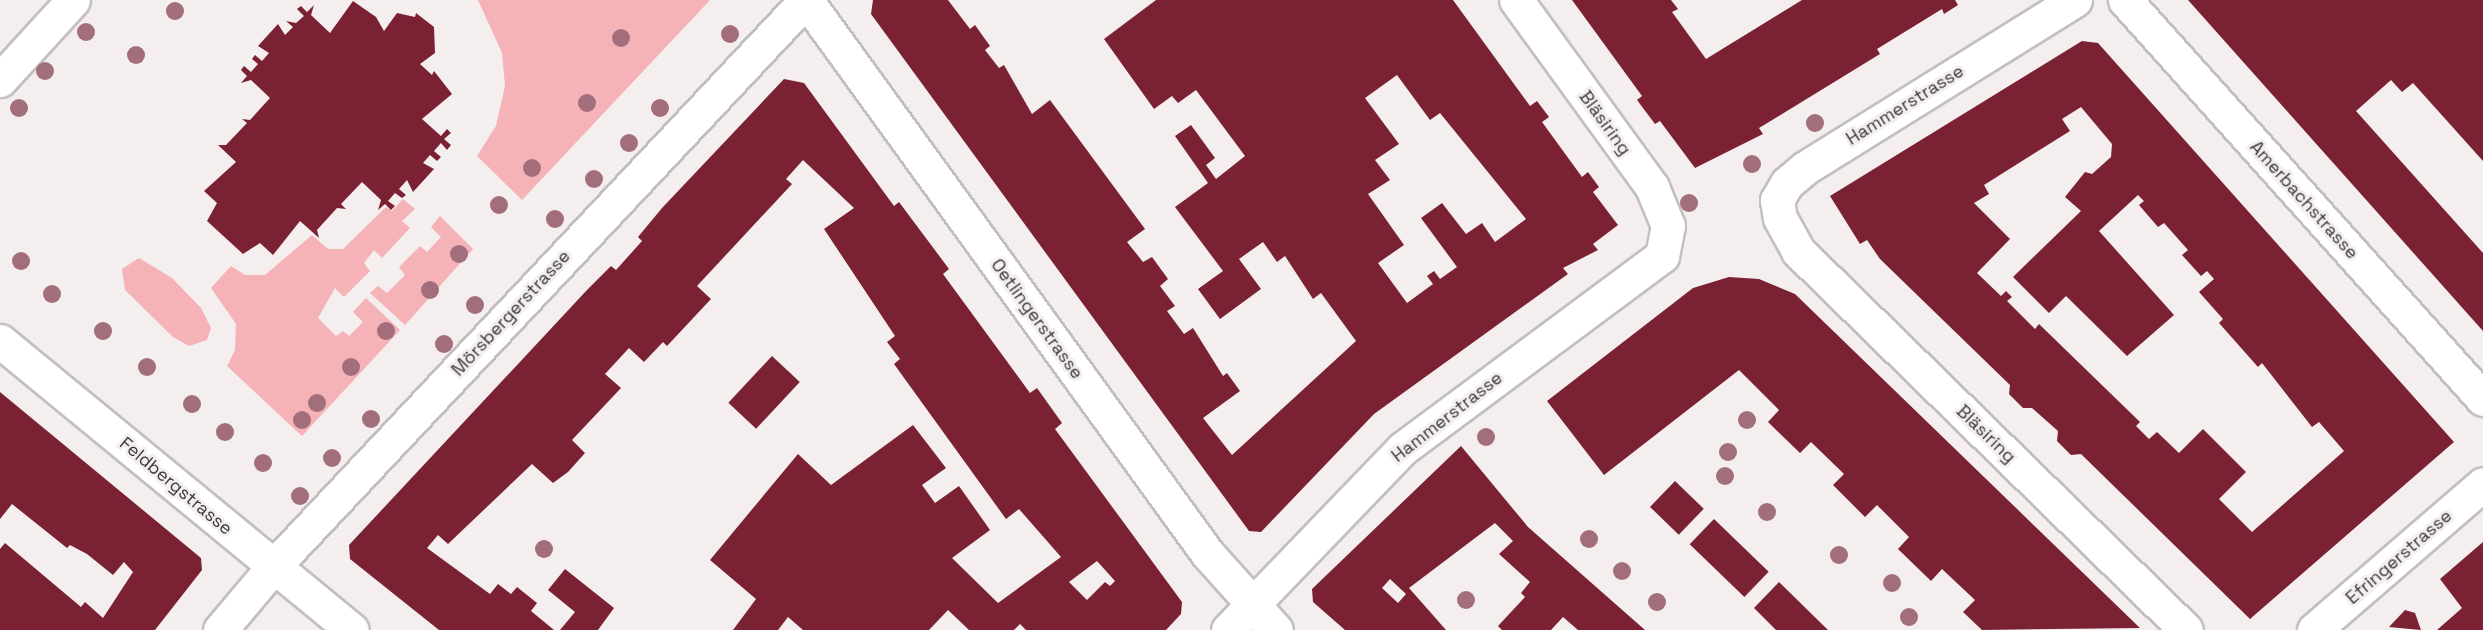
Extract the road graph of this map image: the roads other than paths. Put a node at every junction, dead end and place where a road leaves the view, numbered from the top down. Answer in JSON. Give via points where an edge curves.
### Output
{"nodes":[{"id":1,"x":73,"y":0,"type":"edge"},
{"id":2,"x":806,"y":0,"type":"edge"},
{"id":3,"x":1516,"y":0,"type":"edge"},
{"id":4,"x":2075,"y":0,"type":"edge"},
{"id":5,"x":2125,"y":0,"type":"edge"},
{"id":6,"x":0,"y":80,"type":"edge"},
{"id":7,"x":1786,"y":237,"type":"joint"},
{"id":8,"x":1662,"y":256,"type":"joint"},
{"id":9,"x":0,"y":341,"type":"edge"},
{"id":10,"x":2483,"y":399,"type":"edge"},
{"id":11,"x":2483,"y":484,"type":"edge"},
{"id":12,"x":273,"y":567,"type":"junction"},
{"id":13,"x":1252,"y":607,"type":"junction"},
{"id":14,"x":220,"y":630,"type":"edge"},
{"id":15,"x":352,"y":630,"type":"edge"},
{"id":16,"x":1228,"y":630,"type":"edge"},
{"id":17,"x":1276,"y":630,"type":"edge"},
{"id":18,"x":2186,"y":630,"type":"edge"},
{"id":19,"x":2314,"y":630,"type":"edge"}],
"edges":[{"from":1,"to":6,"type":"street"},
{"from":2,"to":12,"type":"street","name":"Mörsbergerstrasse"},
{"from":2,"to":13,"type":"street","name":"Oetlingerstrasse"},
{"from":3,"to":8,"type":"street","name":"Bläsiring","via":[[1652,187],[1668,226]]},
{"from":4,"to":7,"type":"street","name":"Hammerstrasse","via":[[1787,183],[1777,200]]},
{"from":5,"to":10,"type":"street","name":"Amerbachstrasse"},
{"from":7,"to":18,"type":"street","name":"Bläsiring"},
{"from":8,"to":13,"type":"street","name":"Hammerstrasse","via":[[1401,448]]},
{"from":9,"to":12,"type":"street","name":"Feldbergstrasse"},
{"from":11,"to":19,"type":"street","name":"Efringerstrasse"},
{"from":12,"to":14,"type":"street","name":"Mörsbergerstrasse"},
{"from":12,"to":15,"type":"street","name":"Feldbergstrasse"},
{"from":13,"to":16,"type":"street","name":"Hammerstrasse"},
{"from":13,"to":17,"type":"street","name":"Oetlingerstrasse"}]}
